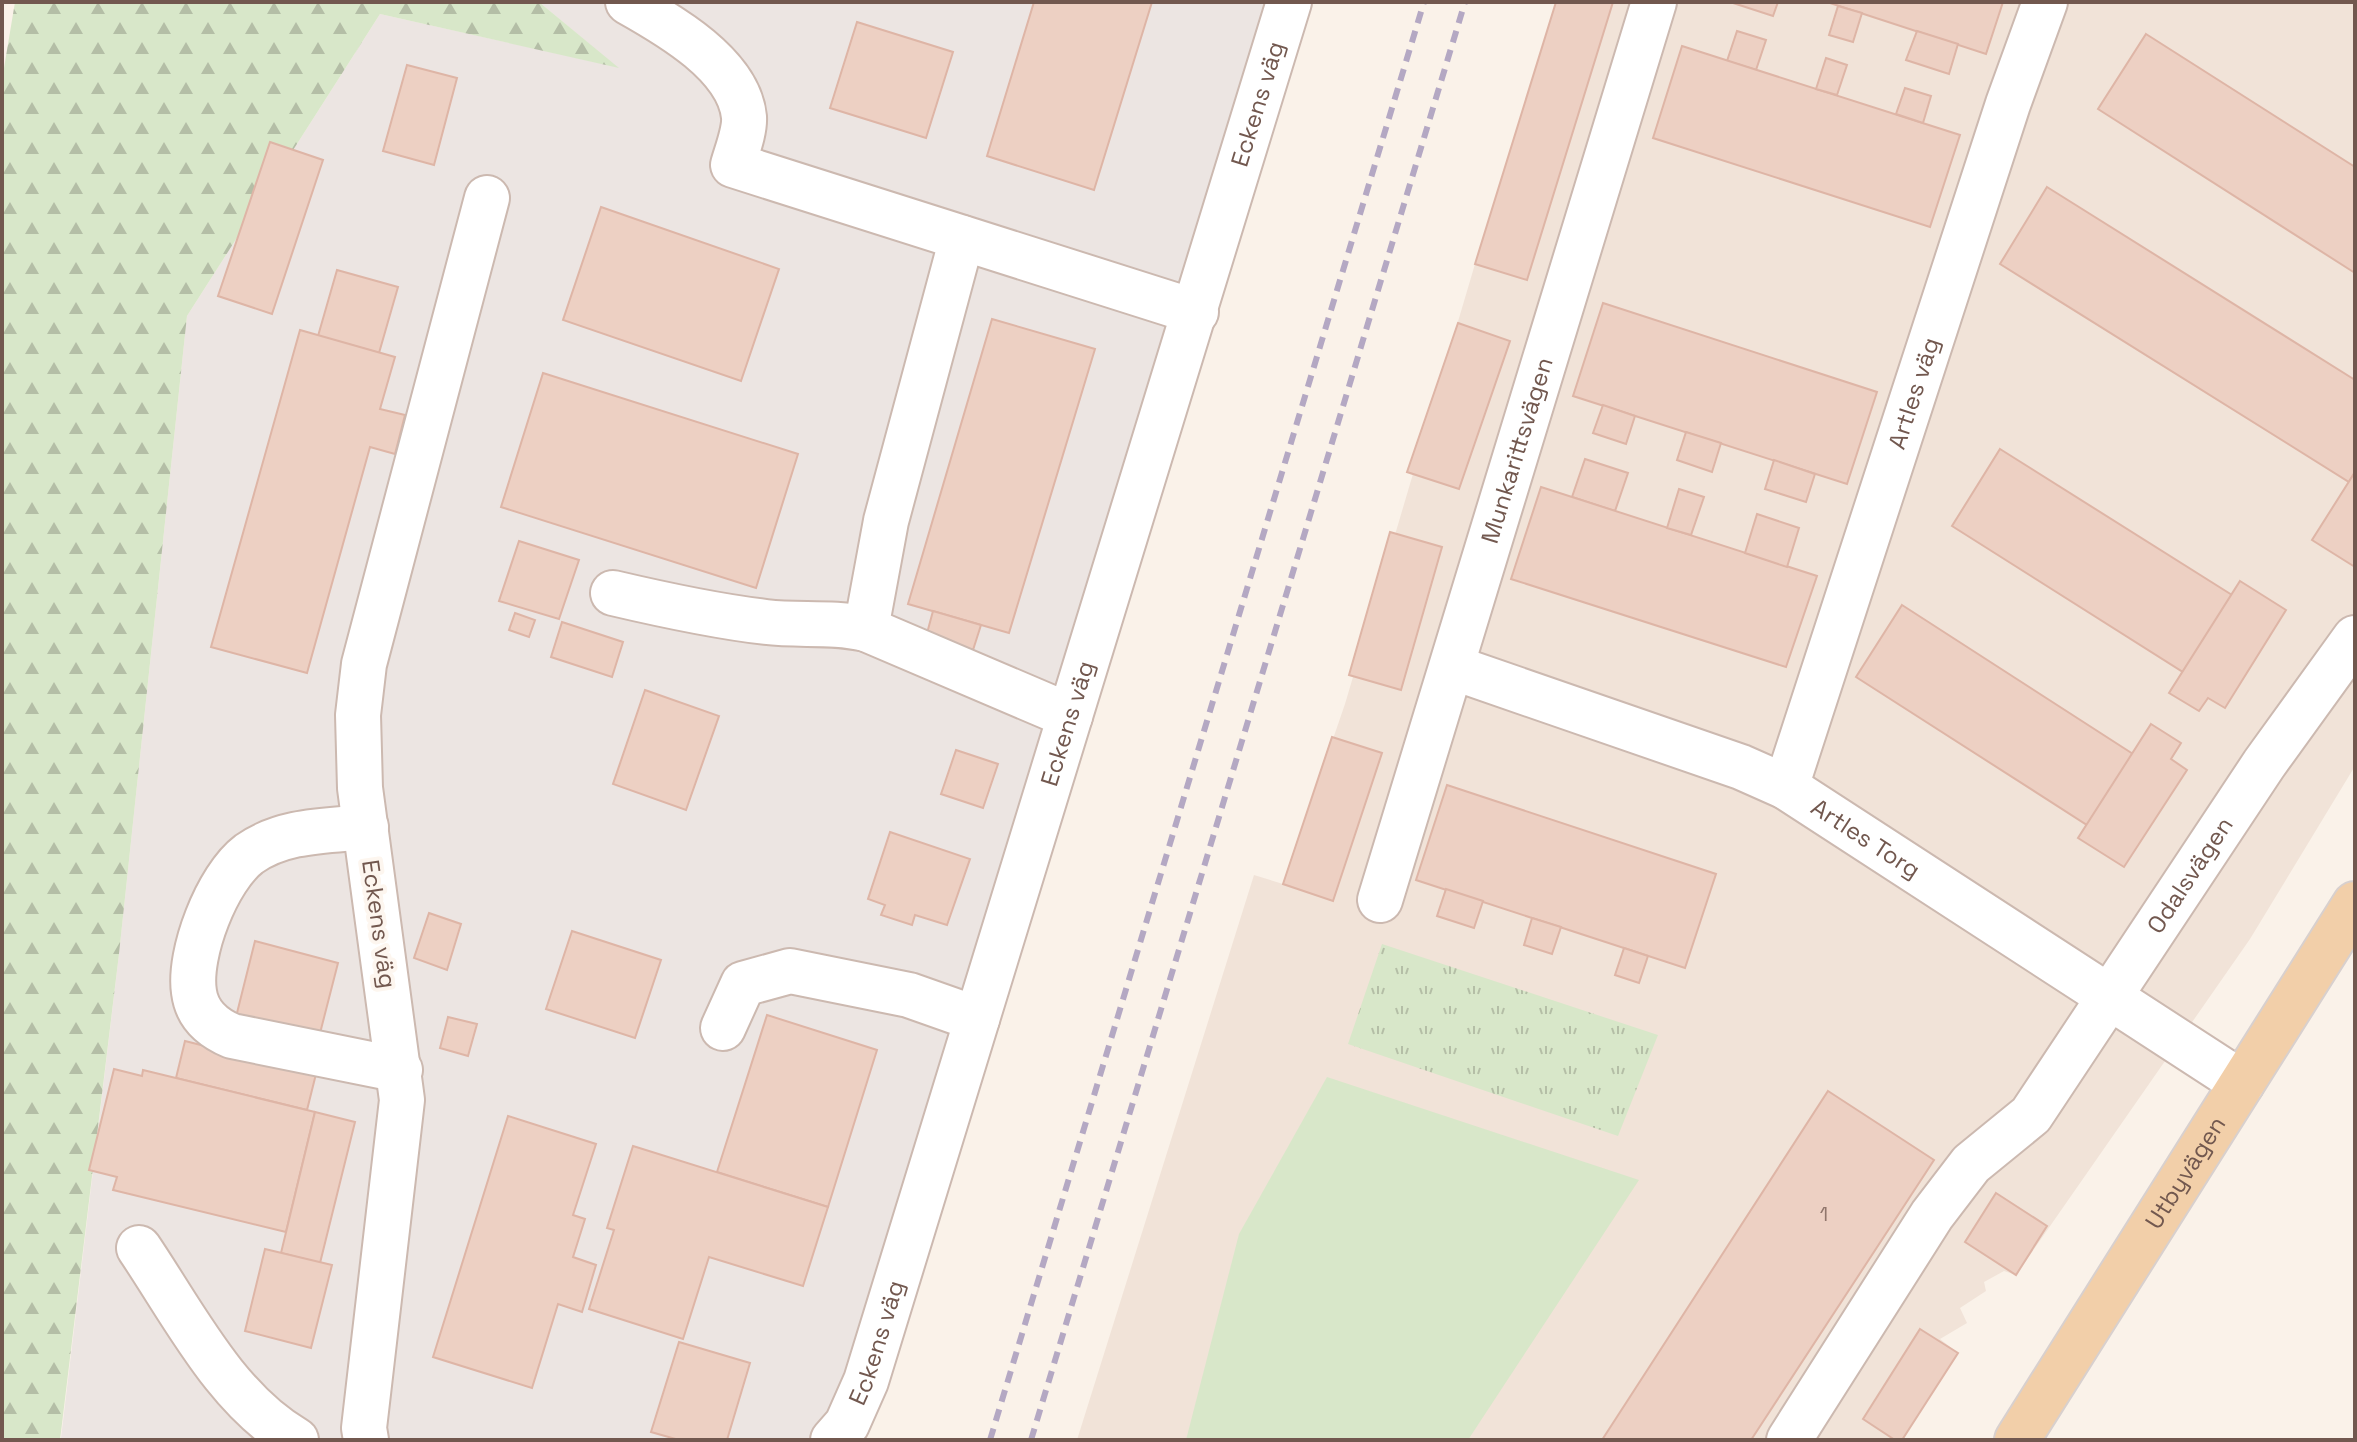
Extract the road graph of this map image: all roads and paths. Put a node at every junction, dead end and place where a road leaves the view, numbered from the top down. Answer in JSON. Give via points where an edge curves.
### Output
{"nodes":[{"id":1,"x":628,"y":2,"type":"edge"},
{"id":2,"x":1289,"y":2,"type":"edge"},
{"id":3,"x":1654,"y":2,"type":"edge"},
{"id":4,"x":2045,"y":2,"type":"edge"},
{"id":5,"x":487,"y":198,"type":"dead end"},
{"id":6,"x":962,"y":238,"type":"junction"},
{"id":7,"x":1196,"y":312,"type":"junction"},
{"id":8,"x":613,"y":593,"type":"dead end"},
{"id":9,"x":866,"y":629,"type":"junction"},
{"id":10,"x":2355,"y":638,"type":"edge"},
{"id":11,"x":1452,"y":667,"type":"junction"},
{"id":12,"x":1070,"y":716,"type":"junction"},
{"id":13,"x":1786,"y":787,"type":"junction"},
{"id":14,"x":363,"y":808,"type":"junction"},
{"id":15,"x":1380,"y":900,"type":"dead end"},
{"id":16,"x":2355,"y":904,"type":"edge"},
{"id":17,"x":2110,"y":998,"type":"junction"},
{"id":18,"x":977,"y":1019,"type":"junction"},
{"id":19,"x":723,"y":1028,"type":"dead end"},
{"id":20,"x":400,"y":1070,"type":"junction"},
{"id":21,"x":2242,"y":1083,"type":"junction"},
{"id":22,"x":139,"y":1248,"type":"dead end"},
{"id":23,"x":296,"y":1440,"type":"edge"},
{"id":24,"x":366,"y":1440,"type":"edge"},
{"id":25,"x":833,"y":1440,"type":"edge"},
{"id":26,"x":1789,"y":1440,"type":"edge"},
{"id":27,"x":2017,"y":1440,"type":"edge"}],
"edges":[{"from":1,"to":6,"type":"street","via":[[675,28],[732,81],[744,118],[733,165]]},
{"from":2,"to":7,"type":"street","name":"Eckens väg"},
{"from":3,"to":11,"type":"street","name":"Munkarittsvägen"},
{"from":4,"to":13,"type":"street","name":"Artles väg"},
{"from":5,"to":14,"type":"street","name":"Eckens väg","via":[[364,664],[358,715]]},
{"from":6,"to":7,"type":"street"},
{"from":6,"to":9,"type":"street","via":[[886,521]]},
{"from":7,"to":12,"type":"street","name":"Eckens väg"},
{"from":8,"to":9,"type":"street","via":[[704,614]]},
{"from":9,"to":12,"type":"street"},
{"from":10,"to":17,"type":"street","name":"Odalsvägen","via":[[2264,764]]},
{"from":11,"to":13,"type":"street","name":"Artles Torg"},
{"from":11,"to":15,"type":"street","name":"Munkarittsvägen"},
{"from":12,"to":18,"type":"street","name":"Eckens väg"},
{"from":13,"to":17,"type":"street","name":"Artles Torg"},
{"from":14,"to":20,"type":"street","name":"Eckens väg"},
{"from":14,"to":20,"type":"street","via":[[268,842],[246,856],[211,907],[194,969],[194,993],[208,1022],[232,1036]]},
{"from":16,"to":21,"type":"main road","name":"Utbyvägen"},
{"from":17,"to":21,"type":"street","name":"Artles Torg"},
{"from":17,"to":26,"type":"street","name":"Odalsvägen","via":[[2031,1115],[1971,1164],[1932,1215]]},
{"from":18,"to":19,"type":"street","via":[[909,995],[790,971],[743,984]]},
{"from":18,"to":25,"type":"street","name":"Eckens väg","via":[[866,1381],[847,1424]]},
{"from":20,"to":24,"type":"street","name":"Eckens väg","via":[[398,1147]]},
{"from":21,"to":27,"type":"main road","name":"Utbyvägen"},
{"from":22,"to":23,"type":"street","via":[[215,1361],[266,1418]]}]}
